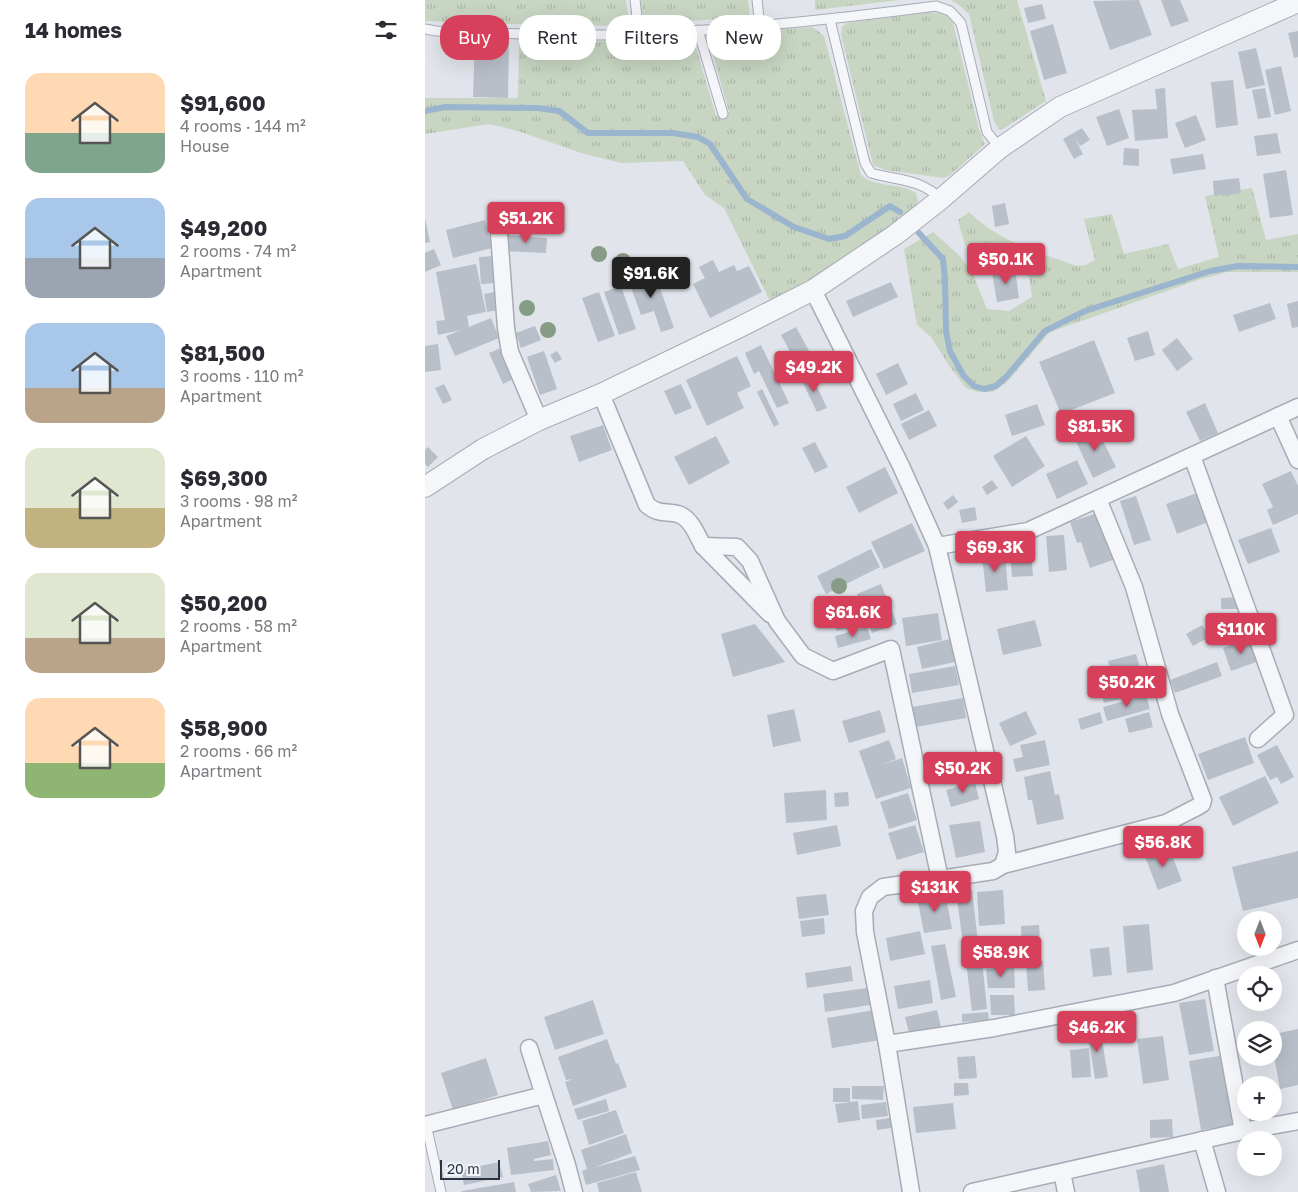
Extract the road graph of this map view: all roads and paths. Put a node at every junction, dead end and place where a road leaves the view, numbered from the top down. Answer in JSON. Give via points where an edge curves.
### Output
{"nodes":[{"id":1,"x":635,"y":0,"type":"edge"},
{"id":2,"x":757,"y":0,"type":"edge"},
{"id":3,"x":1298,"y":2,"type":"edge"},
{"id":4,"x":637,"y":15,"type":"edge"},
{"id":5,"x":759,"y":15,"type":"edge"},
{"id":6,"x":830,"y":20,"type":"junction"},
{"id":7,"x":781,"y":24,"type":"edge"},
{"id":8,"x":425,"y":29,"type":"edge"},
{"id":9,"x":707,"y":29,"type":"edge"},
{"id":10,"x":698,"y":30,"type":"joint"},
{"id":11,"x":606,"y":34,"type":"edge"},
{"id":12,"x":723,"y":114,"type":"dead end"},
{"id":13,"x":1000,"y":148,"type":"junction"},
{"id":14,"x":941,"y":199,"type":"junction"},
{"id":15,"x":499,"y":233,"type":"dead end"},
{"id":16,"x":813,"y":290,"type":"junction"},
{"id":17,"x":601,"y":394,"type":"junction"},
{"id":18,"x":1298,"y":407,"type":"edge"},
{"id":19,"x":1278,"y":416,"type":"junction"},
{"id":20,"x":539,"y":420,"type":"junction"},
{"id":21,"x":1192,"y":456,"type":"junction"},
{"id":22,"x":1298,"y":460,"type":"edge"},
{"id":23,"x":425,"y":487,"type":"edge"},
{"id":24,"x":1098,"y":499,"type":"junction"},
{"id":25,"x":703,"y":546,"type":"junction"},
{"id":26,"x":937,"y":546,"type":"junction"},
{"id":27,"x":777,"y":621,"type":"junction"},
{"id":28,"x":1258,"y":739,"type":"dead end"},
{"id":29,"x":1003,"y":865,"type":"junction"},
{"id":30,"x":940,"y":879,"type":"junction"},
{"id":31,"x":1298,"y":950,"type":"edge"},
{"id":32,"x":1215,"y":978,"type":"junction"},
{"id":33,"x":887,"y":1044,"type":"junction"},
{"id":34,"x":529,"y":1048,"type":"dead end"},
{"id":35,"x":544,"y":1095,"type":"junction"},
{"id":36,"x":1298,"y":1121,"type":"edge"},
{"id":37,"x":425,"y":1124,"type":"edge"},
{"id":38,"x":1243,"y":1131,"type":"joint"},
{"id":39,"x":1237,"y":1132,"type":"edge"},
{"id":40,"x":1202,"y":1140,"type":"junction"},
{"id":41,"x":1061,"y":1172,"type":"junction"},
{"id":42,"x":441,"y":1192,"type":"edge"},
{"id":43,"x":574,"y":1192,"type":"edge"},
{"id":44,"x":911,"y":1192,"type":"edge"},
{"id":45,"x":972,"y":1192,"type":"edge"},
{"id":46,"x":1066,"y":1192,"type":"edge"},
{"id":47,"x":1217,"y":1192,"type":"edge"}],
"edges":[{"from":1,"to":4,"type":"lane"},
{"from":2,"to":5,"type":"lane"},
{"from":3,"to":13,"type":"street","via":[[1060,107]]},
{"from":6,"to":7,"type":"lane"},
{"from":6,"to":13,"type":"lane","via":[[936,6],[950,11],[961,23],[987,132]]},
{"from":6,"to":14,"type":"lane","via":[[865,163],[871,173],[914,182]]},
{"from":8,"to":11,"type":"lane"},
{"from":9,"to":10,"type":"lane"},
{"from":10,"to":12,"type":"lane"},
{"from":13,"to":14,"type":"street"},
{"from":14,"to":16,"type":"street","via":[[895,235]]},
{"from":15,"to":20,"type":"street","via":[[510,352]]},
{"from":16,"to":17,"type":"street"},
{"from":16,"to":26,"type":"street"},
{"from":17,"to":20,"type":"street"},
{"from":17,"to":25,"type":"street","via":[[647,505],[654,511],[680,514],[692,525]]},
{"from":18,"to":19,"type":"street"},
{"from":19,"to":21,"type":"street"},
{"from":19,"to":22,"type":"street"},
{"from":20,"to":23,"type":"street","via":[[483,449]]},
{"from":21,"to":24,"type":"street"},
{"from":21,"to":28,"type":"street","via":[[1285,715]]},
{"from":24,"to":26,"type":"street","via":[[1028,531]]},
{"from":24,"to":29,"type":"street","via":[[1134,587],[1170,714],[1202,804],[1166,823]]},
{"from":25,"to":27,"type":"street"},
{"from":25,"to":27,"type":"street","via":[[737,547],[750,561]]},
{"from":26,"to":29,"type":"street","via":[[1005,836],[1007,852]]},
{"from":27,"to":30,"type":"street","via":[[803,656],[833,671],[891,649]]},
{"from":29,"to":30,"type":"street","via":[[993,871]]},
{"from":30,"to":33,"type":"street","via":[[883,887],[870,897],[865,911],[865,932]]},
{"from":31,"to":32,"type":"street"},
{"from":32,"to":33,"type":"street","via":[[1174,993],[994,1028]]},
{"from":32,"to":38,"type":"street"},
{"from":33,"to":44,"type":"street"},
{"from":34,"to":35,"type":"street"},
{"from":35,"to":37,"type":"street"},
{"from":35,"to":43,"type":"street"},
{"from":36,"to":38,"type":"street"},
{"from":37,"to":42,"type":"lane"},
{"from":39,"to":40,"type":"street"},
{"from":40,"to":41,"type":"street"},
{"from":40,"to":47,"type":"street"},
{"from":41,"to":45,"type":"street"},
{"from":41,"to":46,"type":"street"}]}
